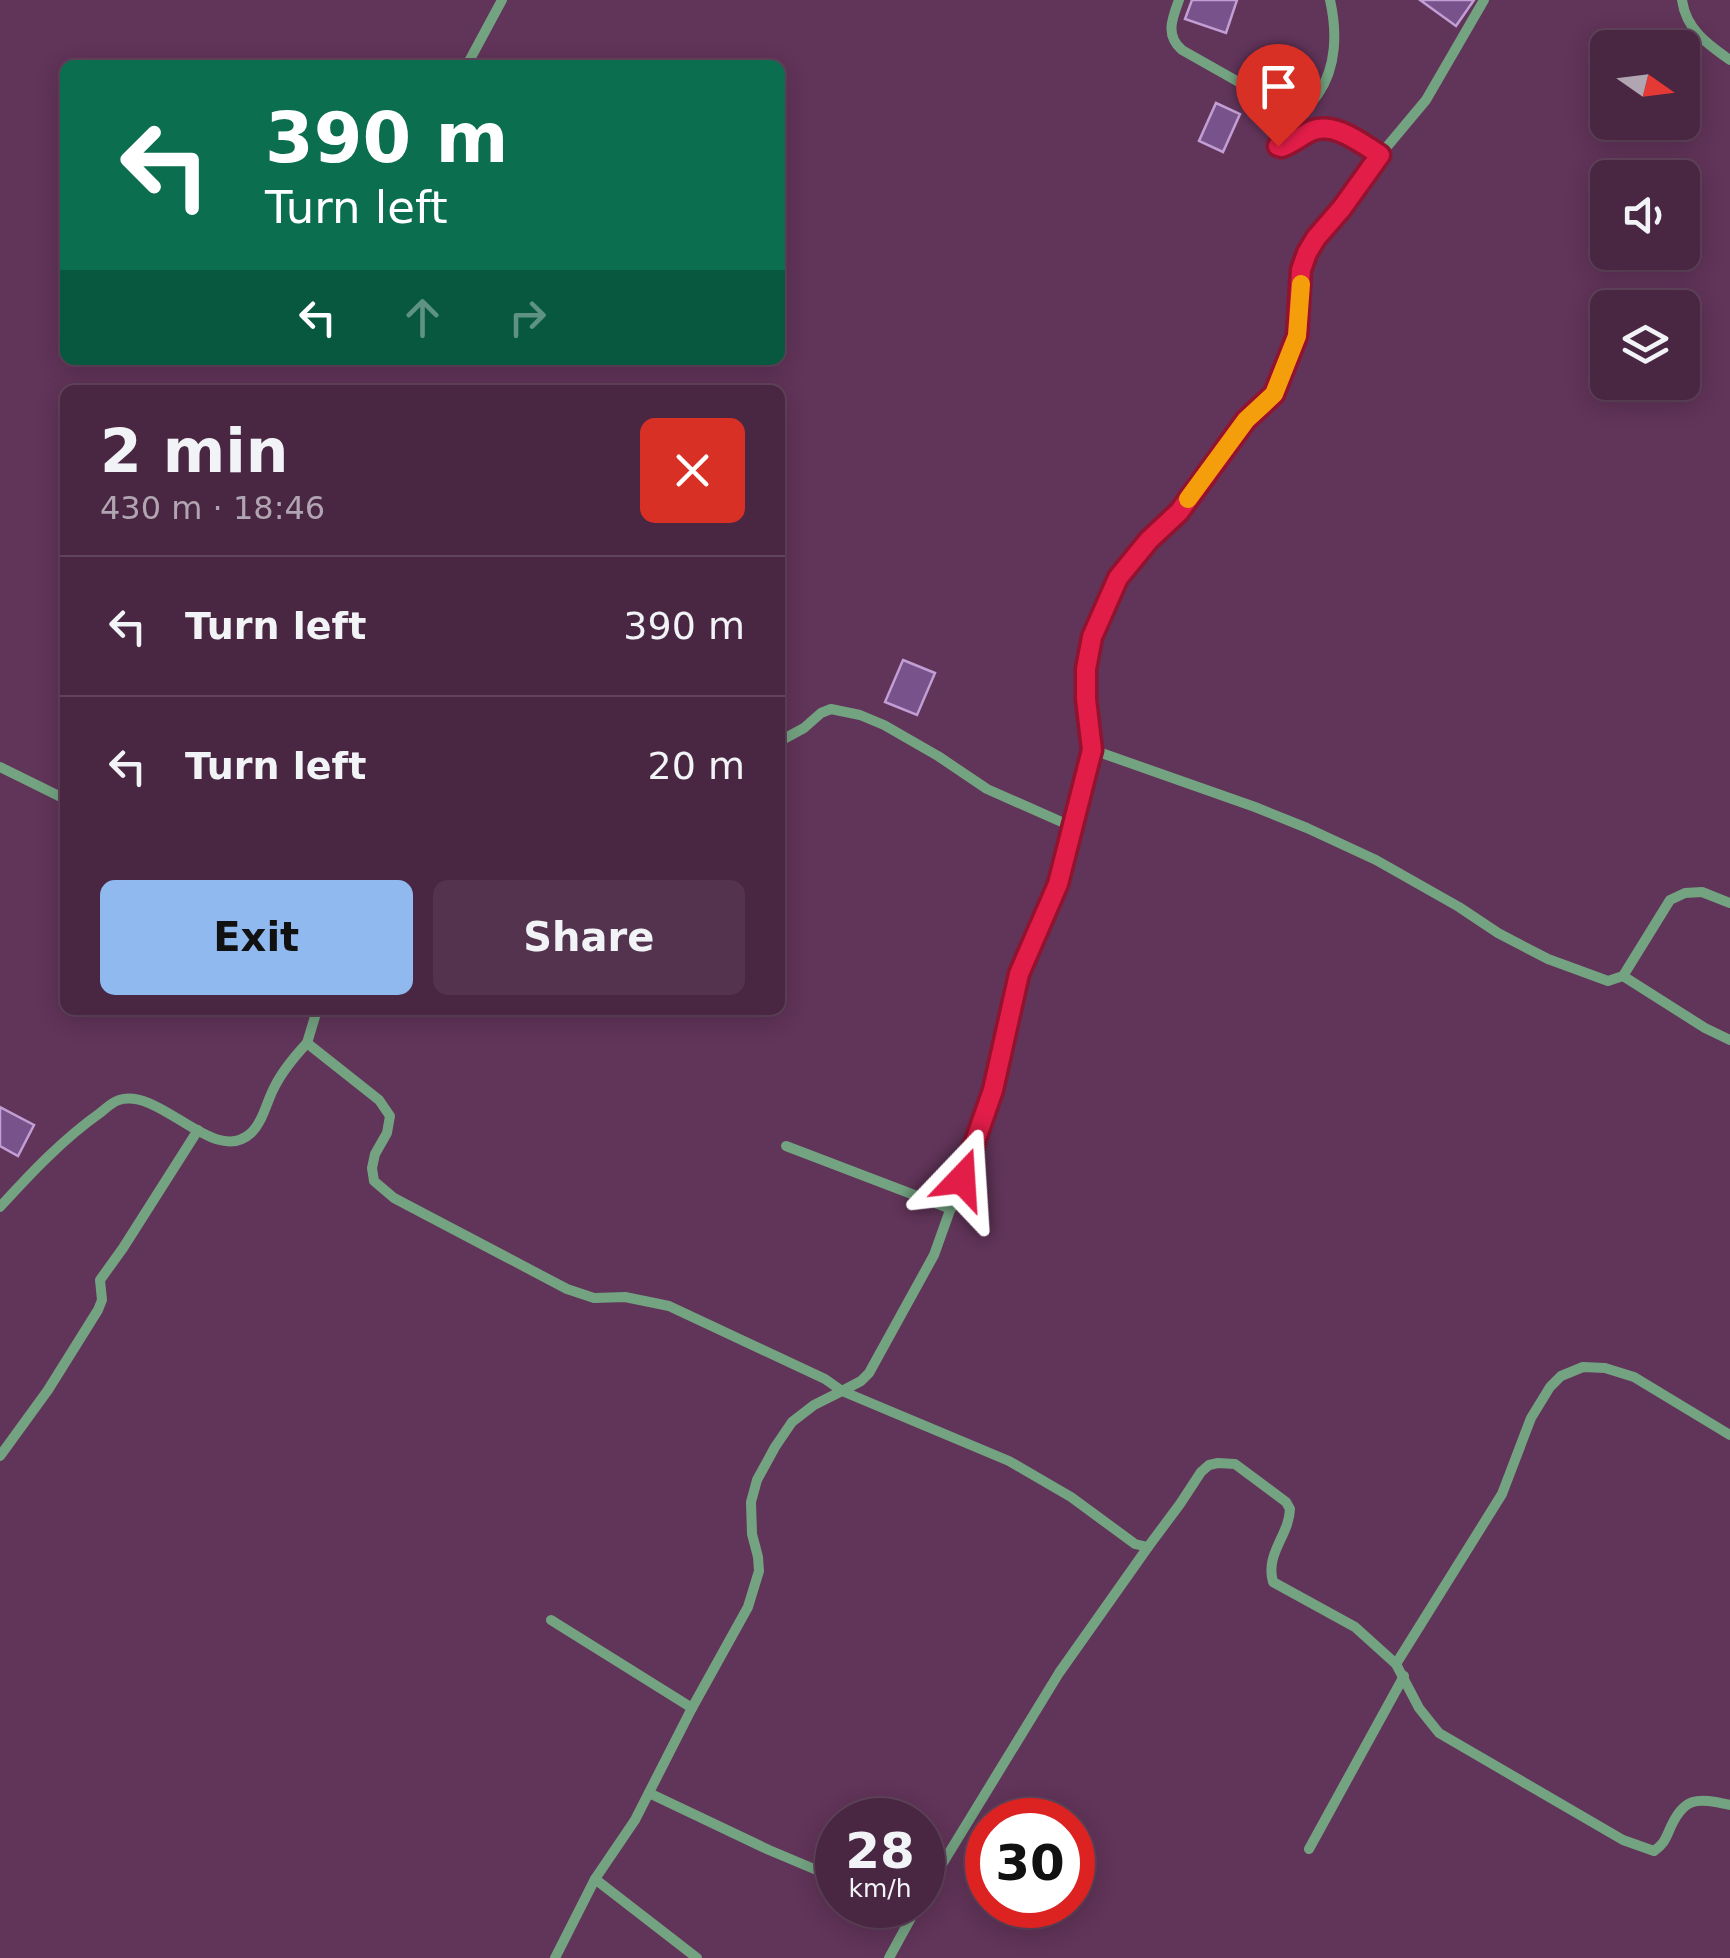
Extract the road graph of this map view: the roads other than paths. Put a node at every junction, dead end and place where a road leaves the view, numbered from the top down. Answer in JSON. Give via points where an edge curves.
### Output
{"nodes":[{"id":1,"x":502,"y":0,"type":"edge"},
{"id":2,"x":1179,"y":0,"type":"edge"},
{"id":3,"x":1330,"y":0,"type":"edge"},
{"id":4,"x":1484,"y":0,"type":"edge"},
{"id":5,"x":1682,"y":0,"type":"edge"},
{"id":6,"x":470,"y":60,"type":"edge"},
{"id":7,"x":1730,"y":60,"type":"edge"},
{"id":8,"x":1297,"y":114,"type":"junction"},
{"id":9,"x":1380,"y":155,"type":"junction"},
{"id":10,"x":785,"y":738,"type":"edge"},
{"id":11,"x":1092,"y":750,"type":"junction"},
{"id":12,"x":0,"y":767,"type":"edge"},
{"id":13,"x":60,"y":797,"type":"edge"},
{"id":14,"x":1072,"y":828,"type":"junction"},
{"id":15,"x":1730,"y":903,"type":"edge"},
{"id":16,"x":1623,"y":976,"type":"junction"},
{"id":17,"x":315,"y":1015,"type":"edge"},
{"id":18,"x":1730,"y":1040,"type":"edge"},
{"id":19,"x":307,"y":1043,"type":"junction"},
{"id":20,"x":198,"y":1130,"type":"junction"},
{"id":21,"x":786,"y":1146,"type":"dead end"},
{"id":22,"x":0,"y":1207,"type":"edge"},
{"id":23,"x":950,"y":1208,"type":"junction"},
{"id":24,"x":842,"y":1391,"type":"junction"},
{"id":25,"x":1730,"y":1436,"type":"edge"},
{"id":26,"x":0,"y":1456,"type":"edge"},
{"id":27,"x":1148,"y":1547,"type":"junction"},
{"id":28,"x":551,"y":1620,"type":"dead end"},
{"id":29,"x":1396,"y":1664,"type":"junction"},
{"id":30,"x":1404,"y":1676,"type":"junction"},
{"id":31,"x":692,"y":1708,"type":"junction"},
{"id":32,"x":649,"y":1793,"type":"junction"},
{"id":33,"x":1730,"y":1805,"type":"edge"},
{"id":34,"x":1308,"y":1849,"type":"dead end"},
{"id":35,"x":945,"y":1859,"type":"edge"},
{"id":36,"x":815,"y":1869,"type":"edge"},
{"id":37,"x":596,"y":1879,"type":"junction"},
{"id":38,"x":905,"y":1928,"type":"edge"},
{"id":39,"x":555,"y":1958,"type":"edge"},
{"id":40,"x":696,"y":1958,"type":"edge"},
{"id":41,"x":889,"y":1958,"type":"edge"}],
"edges":[{"from":1,"to":6,"type":"street"},
{"from":2,"to":8,"type":"street","via":[[1174,43]]},
{"from":3,"to":8,"type":"street","via":[[1332,62],[1318,93]]},
{"from":4,"to":9,"type":"street","via":[[1426,100]]},
{"from":5,"to":7,"type":"street","via":[[1692,28]]},
{"from":8,"to":9,"type":"street","via":[[1278,146],[1326,127]]},
{"from":9,"to":11,"type":"street","via":[[1307,253],[1297,336],[1274,394],[1118,578],[1086,669]]},
{"from":10,"to":14,"type":"street","via":[[831,709],[860,714],[988,789]]},
{"from":11,"to":14,"type":"street"},
{"from":11,"to":16,"type":"street","via":[[1255,806],[1359,852],[1548,959],[1608,981]]},
{"from":12,"to":13,"type":"street"},
{"from":14,"to":23,"type":"street","via":[[1058,884],[1019,974],[993,1090]]},
{"from":15,"to":16,"type":"street","via":[[1702,892],[1670,900]]},
{"from":16,"to":18,"type":"street"},
{"from":17,"to":19,"type":"street"},
{"from":19,"to":20,"type":"street","via":[[278,1080],[251,1133],[233,1144]]},
{"from":19,"to":24,"type":"street","via":[[390,1116],[372,1168],[374,1182],[394,1198],[567,1289],[669,1306]]},
{"from":20,"to":22,"type":"street","via":[[134,1099],[117,1100]]},
{"from":20,"to":26,"type":"street","via":[[100,1280],[102,1300],[88,1327]]},
{"from":21,"to":23,"type":"street"},
{"from":23,"to":24,"type":"street","via":[[934,1255],[869,1374]]},
{"from":24,"to":27,"type":"street","via":[[1009,1461]]},
{"from":24,"to":31,"type":"street","via":[[792,1422],[757,1480],[756,1587]]},
{"from":25,"to":29,"type":"street","via":[[1634,1377],[1584,1367],[1561,1376],[1530,1418],[1502,1494]]},
{"from":27,"to":29,"type":"street","via":[[1200,1472],[1234,1464],[1290,1508],[1270,1563],[1273,1582],[1355,1628]]},
{"from":27,"to":35,"type":"street","via":[[1059,1673]]},
{"from":28,"to":31,"type":"street"},
{"from":29,"to":30,"type":"street"},
{"from":30,"to":33,"type":"street","via":[[1439,1734],[1623,1840],[1658,1849],[1678,1810],[1691,1801]]},
{"from":30,"to":34,"type":"street"},
{"from":31,"to":32,"type":"street"},
{"from":32,"to":36,"type":"street"},
{"from":32,"to":37,"type":"street"},
{"from":37,"to":39,"type":"street"},
{"from":37,"to":40,"type":"street"},
{"from":38,"to":41,"type":"street"}]}
